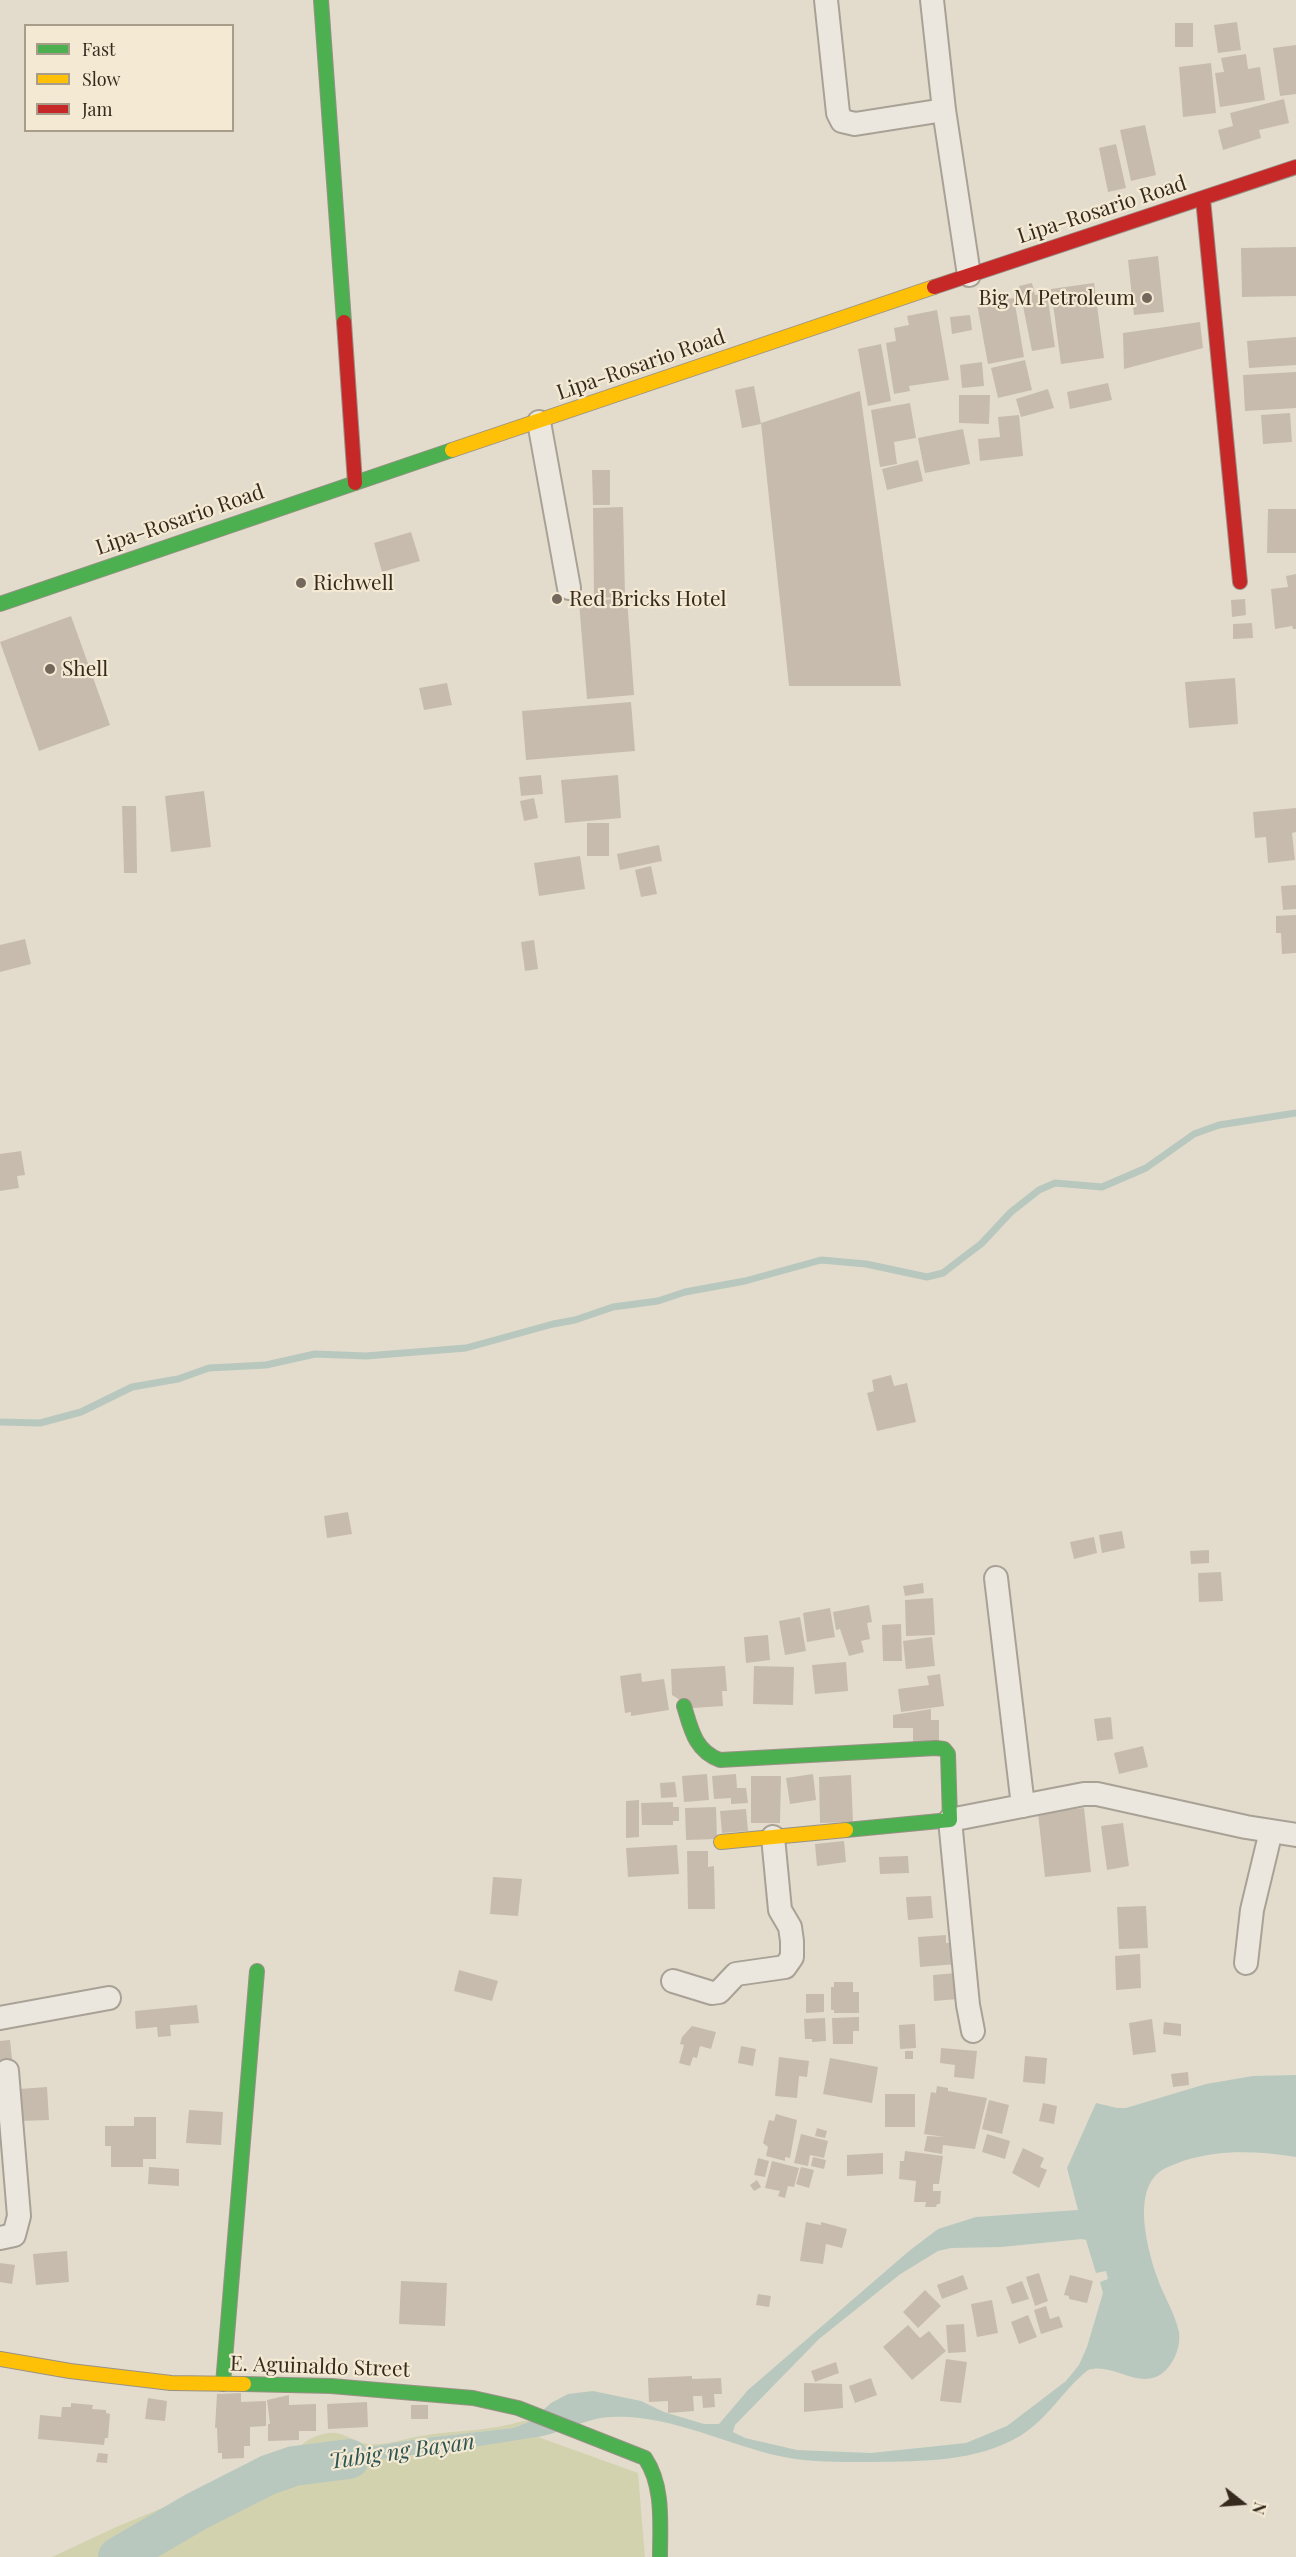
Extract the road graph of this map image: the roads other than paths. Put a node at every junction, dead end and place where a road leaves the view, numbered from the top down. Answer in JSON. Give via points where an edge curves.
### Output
{"nodes":[{"id":1,"x":321,"y":0,"type":"edge"},
{"id":2,"x":826,"y":0,"type":"edge"},
{"id":3,"x":932,"y":0,"type":"edge"},
{"id":4,"x":944,"y":110,"type":"junction"},
{"id":5,"x":1296,"y":167,"type":"edge"},
{"id":6,"x":1203,"y":199,"type":"junction"},
{"id":7,"x":969,"y":275,"type":"junction"},
{"id":8,"x":539,"y":422,"type":"junction"},
{"id":9,"x":355,"y":483,"type":"junction"},
{"id":10,"x":1240,"y":582,"type":"dead end"},
{"id":11,"x":569,"y":588,"type":"dead end"},
{"id":12,"x":0,"y":604,"type":"edge"},
{"id":13,"x":996,"y":1578,"type":"dead end"},
{"id":14,"x":684,"y":1706,"type":"dead end"},
{"id":15,"x":1023,"y":1806,"type":"junction"},
{"id":16,"x":950,"y":1820,"type":"junction"},
{"id":17,"x":1271,"y":1831,"type":"junction"},
{"id":18,"x":1296,"y":1835,"type":"edge"},
{"id":19,"x":773,"y":1837,"type":"junction"},
{"id":20,"x":721,"y":1842,"type":"dead end"},
{"id":21,"x":1246,"y":1963,"type":"dead end"},
{"id":22,"x":257,"y":1971,"type":"dead end"},
{"id":23,"x":673,"y":1981,"type":"dead end"},
{"id":24,"x":109,"y":1998,"type":"dead end"},
{"id":25,"x":0,"y":2018,"type":"edge"},
{"id":26,"x":973,"y":2031,"type":"dead end"},
{"id":27,"x":7,"y":2071,"type":"dead end"},
{"id":28,"x":0,"y":2238,"type":"edge"},
{"id":29,"x":0,"y":2359,"type":"edge"},
{"id":30,"x":222,"y":2384,"type":"junction"},
{"id":31,"x":660,"y":2557,"type":"edge"}],
"edges":[{"from":1,"to":9,"type":"street"},
{"from":2,"to":4,"type":"street","via":[[842,121],[855,124]]},
{"from":3,"to":4,"type":"street"},
{"from":4,"to":7,"type":"street"},
{"from":5,"to":6,"type":"street","name":"Lipa-Rosario Road"},
{"from":6,"to":7,"type":"street","name":"Lipa-Rosario Road"},
{"from":6,"to":10,"type":"street"},
{"from":7,"to":8,"type":"street","name":"Lipa-Rosario Road"},
{"from":8,"to":9,"type":"street","name":"Lipa-Rosario Road"},
{"from":8,"to":11,"type":"street"},
{"from":9,"to":12,"type":"street","name":"Lipa-Rosario Road"},
{"from":13,"to":15,"type":"street"},
{"from":14,"to":16,"type":"street","via":[[698,1748],[720,1760],[944,1749],[948,1754]]},
{"from":15,"to":16,"type":"street"},
{"from":15,"to":17,"type":"street","via":[[1097,1794]]},
{"from":16,"to":19,"type":"street"},
{"from":16,"to":26,"type":"street"},
{"from":17,"to":18,"type":"street"},
{"from":17,"to":21,"type":"street","via":[[1252,1910]]},
{"from":19,"to":20,"type":"street"},
{"from":19,"to":23,"type":"street","via":[[780,1910],[790,1927],[792,1957],[785,1967],[736,1974],[719,1992]]},
{"from":22,"to":30,"type":"street"},
{"from":24,"to":25,"type":"street"},
{"from":27,"to":28,"type":"street","via":[[19,2216],[14,2235]]},
{"from":29,"to":30,"type":"street","name":"E. Aguinaldo Street","via":[[152,2382]]},
{"from":30,"to":31,"type":"street","name":"E. Aguinaldo Street","via":[[291,2384],[473,2398],[519,2408],[630,2451],[645,2458],[654,2471]]}]}
